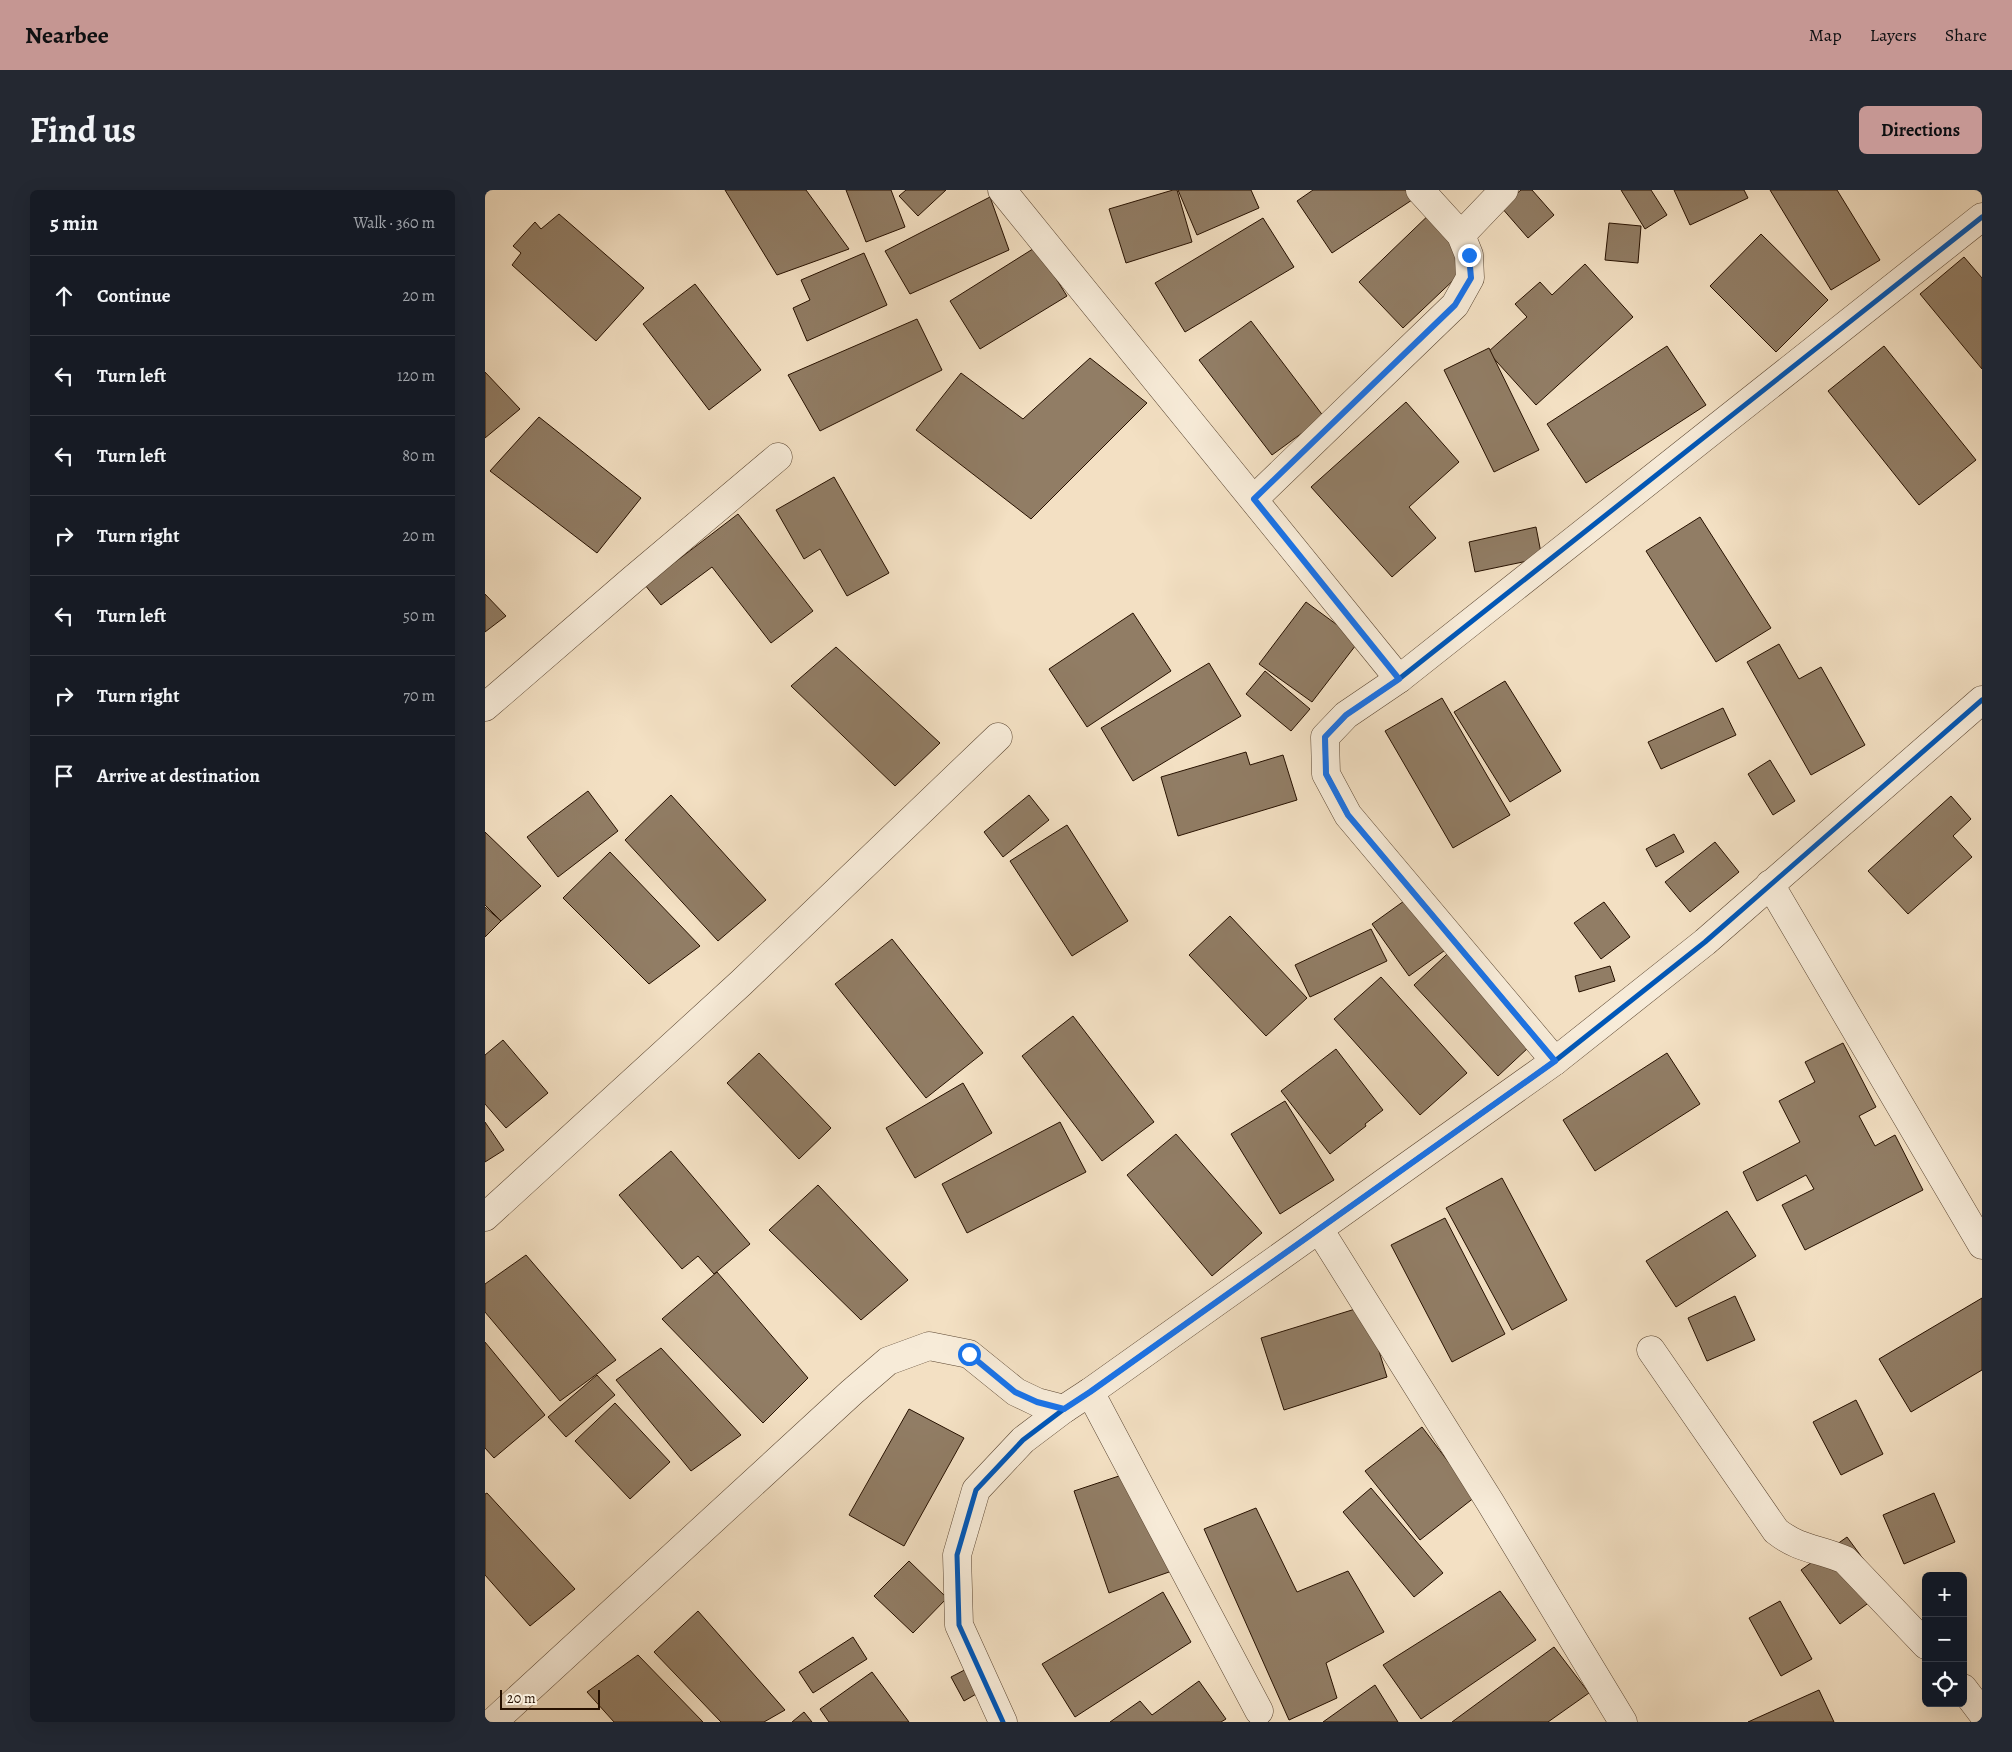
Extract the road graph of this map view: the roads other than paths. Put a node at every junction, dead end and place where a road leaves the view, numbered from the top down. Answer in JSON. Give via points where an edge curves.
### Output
{"nodes":[{"id":1,"x":1003,"y":190,"type":"edge"},
{"id":2,"x":1421,"y":190,"type":"edge"},
{"id":3,"x":1504,"y":190,"type":"edge"},
{"id":4,"x":1982,"y":217,"type":"edge"},
{"id":5,"x":1461,"y":235,"type":"junction"},
{"id":6,"x":778,"y":457,"type":"dead end"},
{"id":7,"x":1254,"y":499,"type":"junction"},
{"id":8,"x":1399,"y":679,"type":"junction"},
{"id":9,"x":1982,"y":700,"type":"edge"},
{"id":10,"x":485,"y":708,"type":"edge"},
{"id":11,"x":998,"y":738,"type":"dead end"},
{"id":12,"x":1770,"y":884,"type":"junction"},
{"id":13,"x":1555,"y":1061,"type":"junction"},
{"id":14,"x":485,"y":1217,"type":"edge"},
{"id":15,"x":1319,"y":1229,"type":"junction"},
{"id":16,"x":1982,"y":1245,"type":"edge"},
{"id":17,"x":1651,"y":1350,"type":"dead end"},
{"id":18,"x":1090,"y":1392,"type":"junction"},
{"id":19,"x":1064,"y":1409,"type":"junction"},
{"id":20,"x":1922,"y":1641,"type":"edge"},
{"id":21,"x":1967,"y":1693,"type":"edge"},
{"id":22,"x":1259,"y":1712,"type":"dead end"},
{"id":23,"x":1982,"y":1713,"type":"edge"},
{"id":24,"x":493,"y":1722,"type":"edge"},
{"id":25,"x":1003,"y":1722,"type":"edge"},
{"id":26,"x":1623,"y":1722,"type":"edge"}],
"edges":[{"from":1,"to":7,"type":"street"},
{"from":2,"to":5,"type":"street"},
{"from":3,"to":5,"type":"street"},
{"from":4,"to":8,"type":"street"},
{"from":5,"to":7,"type":"street","via":[[1469,255],[1471,278],[1455,305]]},
{"from":6,"to":10,"type":"street"},
{"from":7,"to":8,"type":"street"},
{"from":8,"to":13,"type":"street","via":[[1346,715],[1325,737],[1326,774],[1348,815]]},
{"from":9,"to":12,"type":"street"},
{"from":11,"to":14,"type":"street","via":[[741,983]]},
{"from":12,"to":13,"type":"street","via":[[1705,942]]},
{"from":12,"to":16,"type":"street"},
{"from":13,"to":15,"type":"street"},
{"from":15,"to":18,"type":"street"},
{"from":15,"to":26,"type":"street"},
{"from":17,"to":20,"type":"street","via":[[1775,1531],[1802,1547],[1845,1560]]},
{"from":18,"to":19,"type":"street"},
{"from":18,"to":22,"type":"street"},
{"from":19,"to":24,"type":"street","via":[[1015,1392],[969,1354],[929,1346],[889,1361]]},
{"from":19,"to":25,"type":"street","via":[[1023,1440],[976,1490],[957,1555],[959,1625]]},
{"from":21,"to":23,"type":"street"}]}
